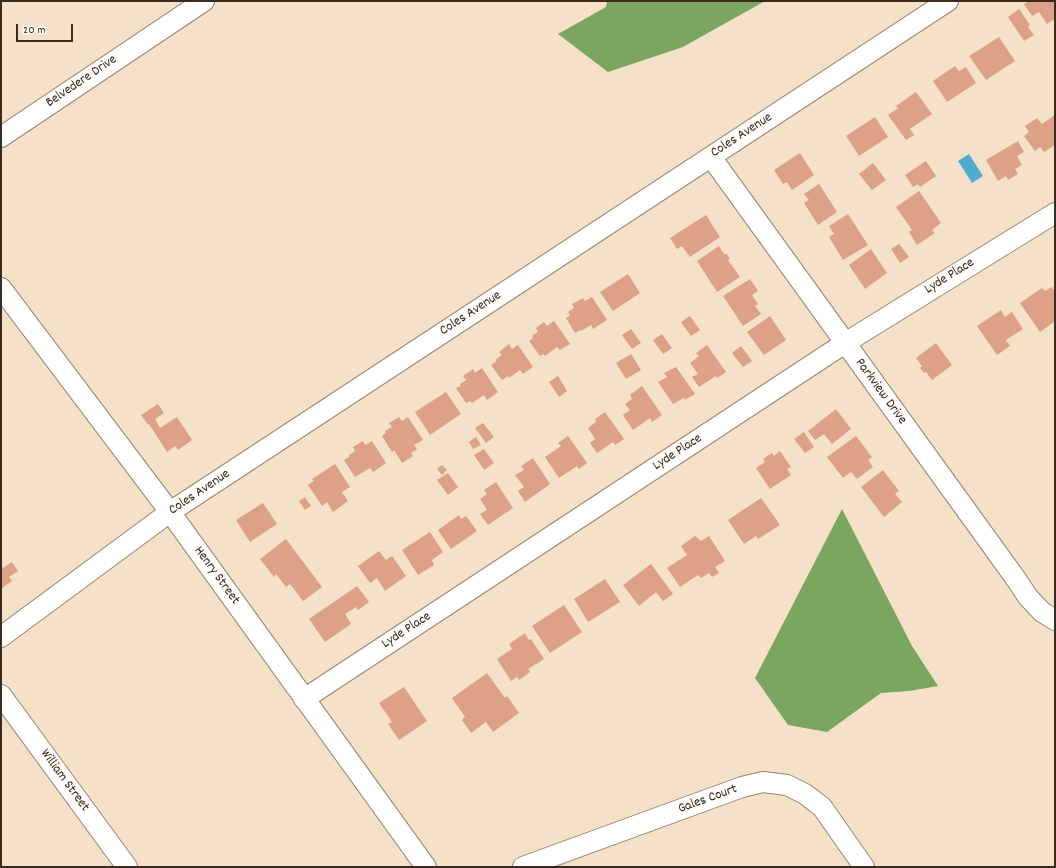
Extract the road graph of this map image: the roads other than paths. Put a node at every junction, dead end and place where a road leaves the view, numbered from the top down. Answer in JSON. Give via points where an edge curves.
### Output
{"nodes":[{"id":1,"x":204,"y":1,"type":"edge"},
{"id":2,"x":948,"y":1,"type":"edge"},
{"id":3,"x":1,"y":137,"type":"edge"},
{"id":4,"x":711,"y":157,"type":"junction"},
{"id":5,"x":1055,"y":212,"type":"edge"},
{"id":6,"x":1,"y":288,"type":"edge"},
{"id":7,"x":844,"y":343,"type":"junction"},
{"id":8,"x":170,"y":512,"type":"junction"},
{"id":9,"x":1055,"y":620,"type":"edge"},
{"id":10,"x":1,"y":637,"type":"edge"},
{"id":11,"x":1,"y":695,"type":"edge"},
{"id":12,"x":304,"y":699,"type":"junction"},
{"id":13,"x":127,"y":867,"type":"edge"},
{"id":14,"x":426,"y":867,"type":"edge"},
{"id":15,"x":523,"y":867,"type":"edge"},
{"id":16,"x":864,"y":867,"type":"edge"}],
"edges":[{"from":1,"to":3,"type":"street","name":"Belvedere Drive"},
{"from":2,"to":4,"type":"street","name":"Coles Avenue"},
{"from":4,"to":7,"type":"street","name":"Parkview Drive"},
{"from":4,"to":8,"type":"street","name":"Coles Avenue"},
{"from":5,"to":7,"type":"street","name":"Lyde Place"},
{"from":6,"to":8,"type":"street","name":"Henry Street"},
{"from":7,"to":9,"type":"street","name":"Parkview Drive","via":[[1028,597],[1042,612]]},
{"from":7,"to":12,"type":"street","name":"Lyde Place"},
{"from":8,"to":10,"type":"street","name":"Coles Avenue"},
{"from":8,"to":12,"type":"street","name":"Henry Street"},
{"from":11,"to":13,"type":"street","name":"William Street"},
{"from":12,"to":14,"type":"street","name":"Henry Street"},
{"from":15,"to":16,"type":"street","name":"Gales Court","via":[[742,787],[763,782],[787,785],[822,806]]}]}
